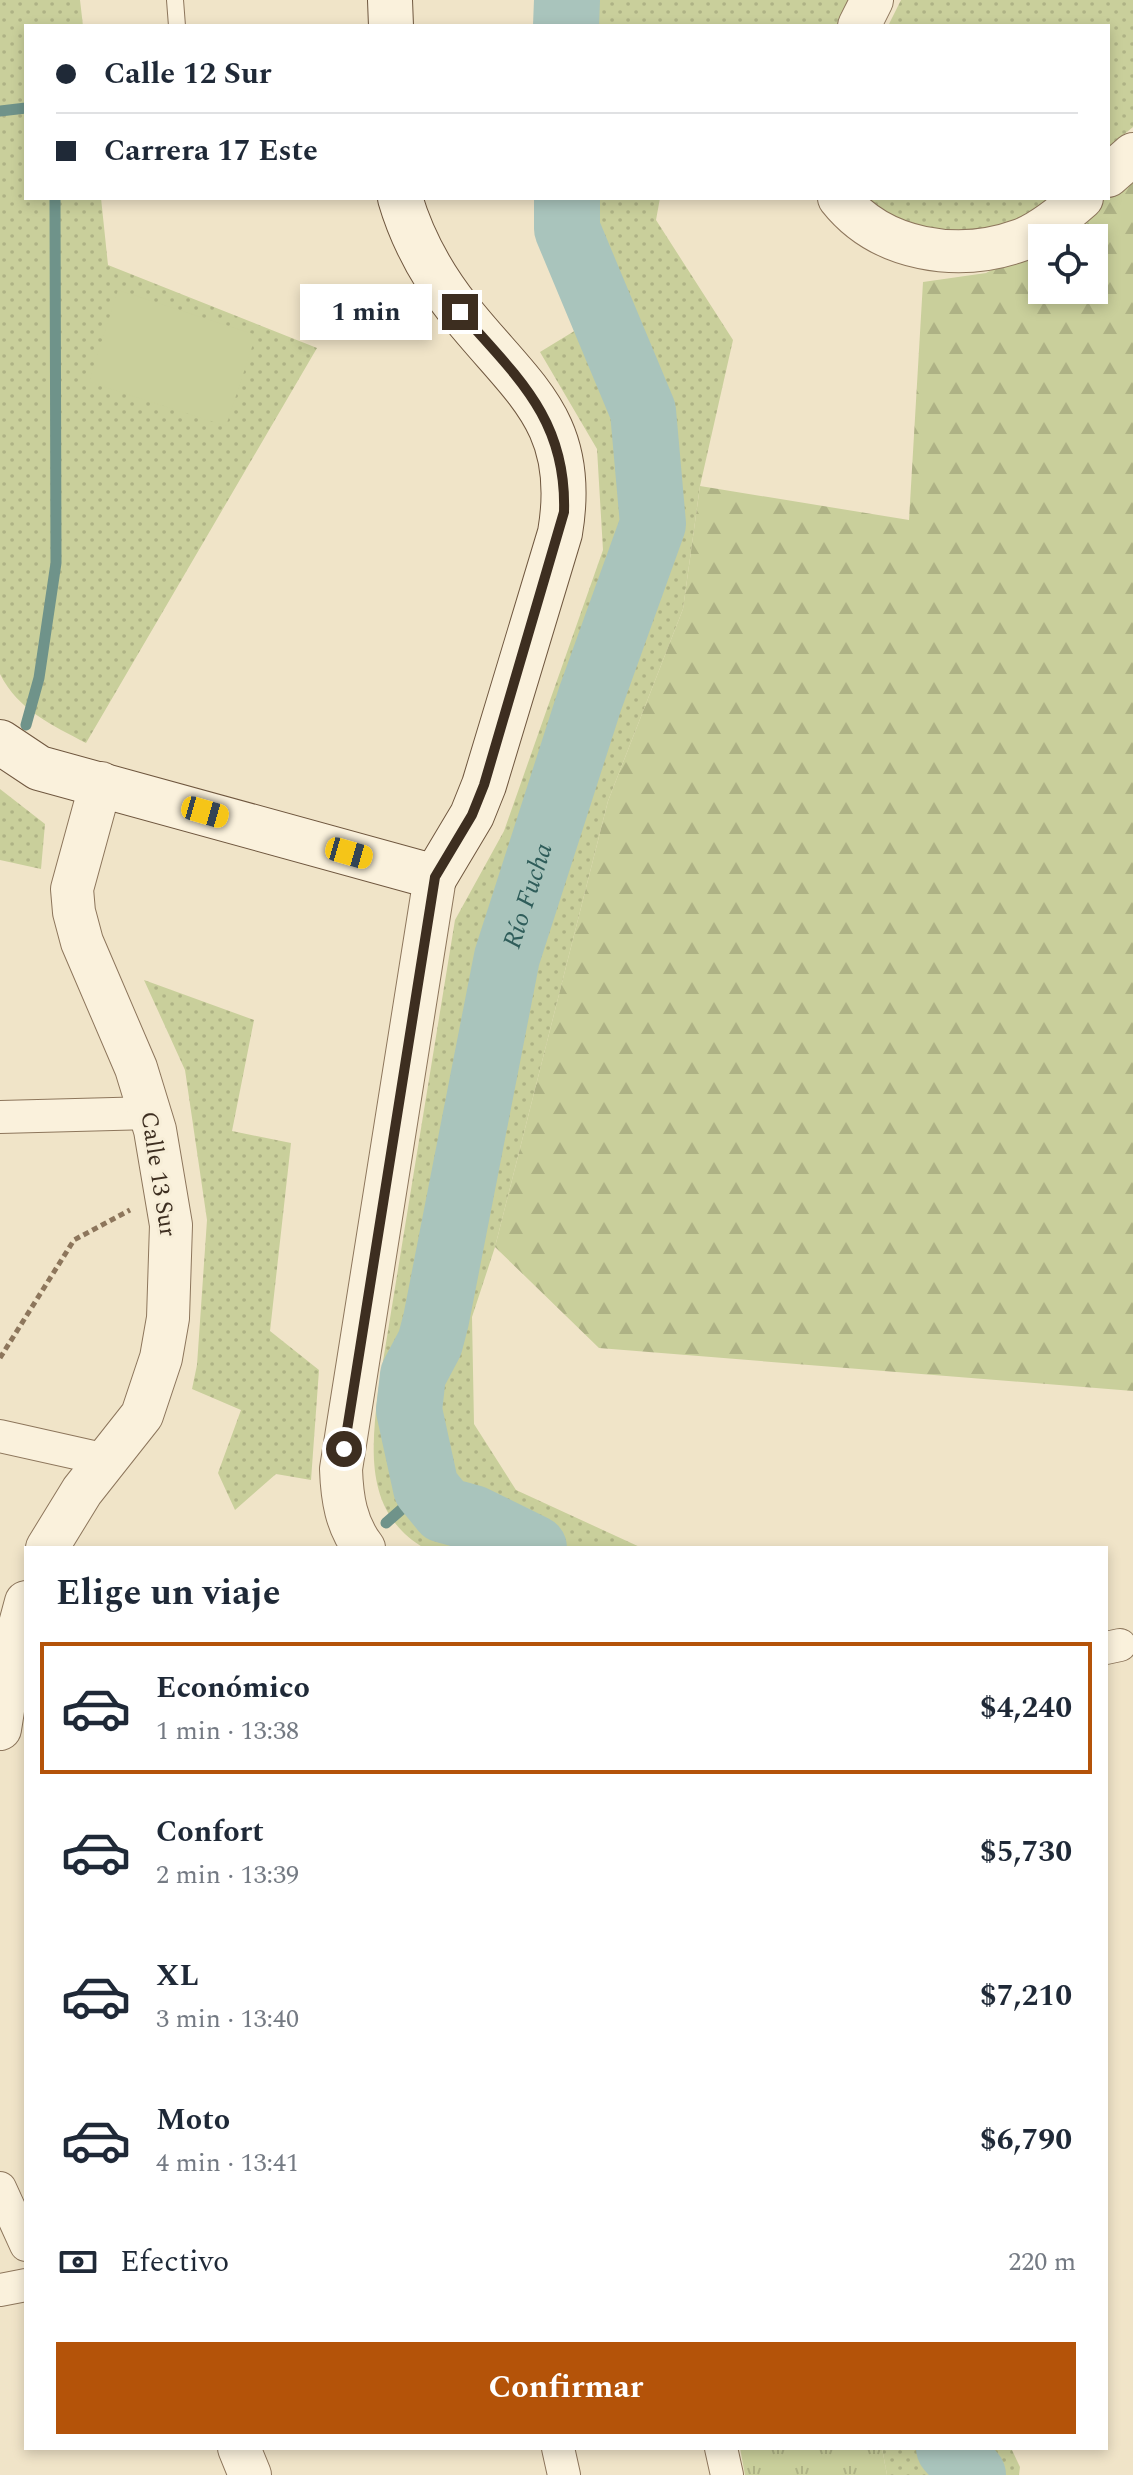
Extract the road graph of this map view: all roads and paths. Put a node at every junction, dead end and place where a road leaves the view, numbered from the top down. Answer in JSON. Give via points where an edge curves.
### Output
{"nodes":[{"id":1,"x":175,"y":0,"type":"edge"},
{"id":2,"x":390,"y":0,"type":"edge"},
{"id":3,"x":872,"y":0,"type":"edge"},
{"id":4,"x":177,"y":24,"type":"edge"},
{"id":5,"x":391,"y":24,"type":"edge"},
{"id":6,"x":860,"y":24,"type":"edge"},
{"id":7,"x":1133,"y":154,"type":"edge"},
{"id":8,"x":1110,"y":174,"type":"edge"},
{"id":9,"x":401,"y":200,"type":"edge"},
{"id":10,"x":841,"y":200,"type":"edge"},
{"id":11,"x":1079,"y":200,"type":"edge"},
{"id":12,"x":0,"y":742,"type":"edge"},
{"id":13,"x":101,"y":783,"type":"junction"},
{"id":14,"x":435,"y":877,"type":"junction"},
{"id":15,"x":151,"y":1113,"type":"junction"},
{"id":16,"x":0,"y":1117,"type":"edge"},
{"id":17,"x":166,"y":1191,"type":"junction"},
{"id":18,"x":0,"y":1358,"type":"edge"},
{"id":19,"x":0,"y":1436,"type":"edge"},
{"id":20,"x":107,"y":1460,"type":"junction"},
{"id":21,"x":357,"y":1538,"type":"edge"},
{"id":22,"x":48,"y":1546,"type":"edge"},
{"id":23,"x":24,"y":1609,"type":"edge"},
{"id":24,"x":0,"y":1729,"type":"edge"},
{"id":25,"x":0,"y":2188,"type":"edge"},
{"id":26,"x":24,"y":2241,"type":"edge"},
{"id":27,"x":24,"y":2285,"type":"edge"},
{"id":28,"x":0,"y":2290,"type":"edge"},
{"id":29,"x":240,"y":2450,"type":"edge"},
{"id":30,"x":558,"y":2450,"type":"edge"},
{"id":31,"x":721,"y":2450,"type":"edge"},
{"id":32,"x":250,"y":2475,"type":"edge"},
{"id":33,"x":564,"y":2475,"type":"edge"},
{"id":34,"x":727,"y":2475,"type":"edge"}],
"edges":[{"from":1,"to":4,"type":"lane"},
{"from":2,"to":5,"type":"main road"},
{"from":3,"to":6,"type":"street"},
{"from":7,"to":8,"type":"street"},
{"from":9,"to":14,"type":"main road","via":[[443,289],[540,405],[558,446],[565,490],[560,533],[484,785]]},
{"from":10,"to":11,"type":"street","via":[[857,220],[892,241],[954,252],[1023,240]]},
{"from":12,"to":13,"type":"main road","via":[[39,768]]},
{"from":13,"to":14,"type":"main road"},
{"from":13,"to":15,"type":"street","name":"Calle 13 Sur","via":[[72,889],[74,912]]},
{"from":14,"to":21,"type":"street","via":[[341,1469]]},
{"from":15,"to":16,"type":"street"},
{"from":15,"to":17,"type":"street","name":"Calle 13 Sur"},
{"from":17,"to":18,"type":"path","via":[[74,1240]]},
{"from":17,"to":20,"type":"street","name":"Calle 13 Sur","via":[[171,1272],[161,1358],[142,1415]]},
{"from":19,"to":20,"type":"street"},
{"from":20,"to":22,"type":"street","name":"Calle 13 Sur"},
{"from":23,"to":24,"type":"street"},
{"from":25,"to":26,"type":"street"},
{"from":27,"to":28,"type":"street"},
{"from":29,"to":32,"type":"street"},
{"from":30,"to":33,"type":"street"},
{"from":31,"to":34,"type":"street"}]}
